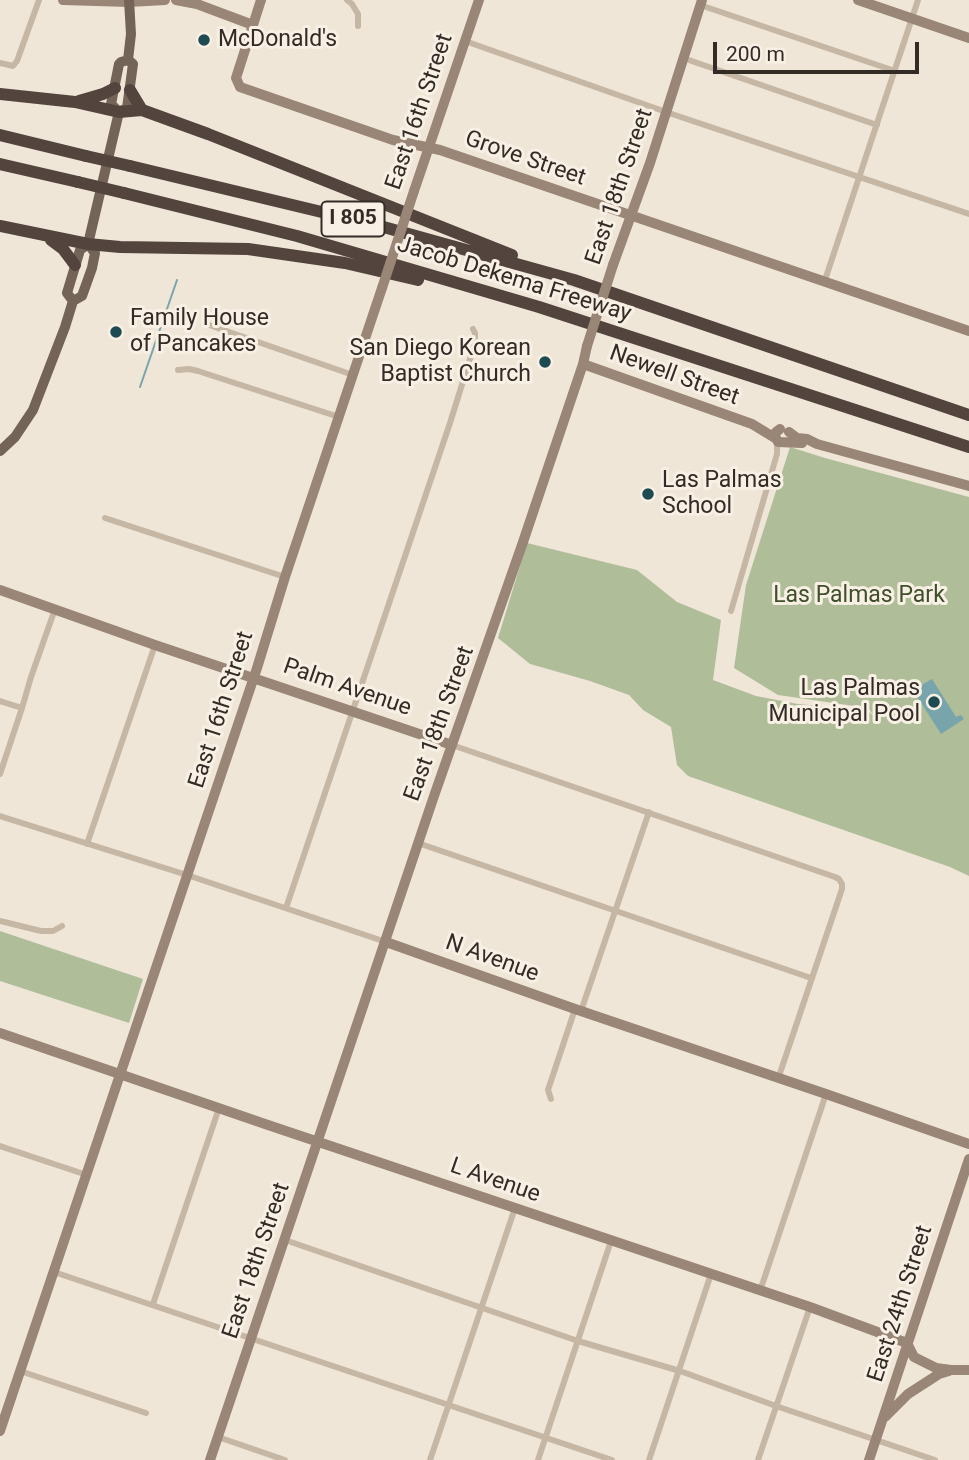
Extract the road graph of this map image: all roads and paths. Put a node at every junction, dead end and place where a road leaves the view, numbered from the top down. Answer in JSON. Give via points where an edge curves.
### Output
{"nodes":[{"id":1,"x":39,"y":0,"type":"edge"},
{"id":2,"x":63,"y":0,"type":"edge"},
{"id":3,"x":164,"y":0,"type":"edge"},
{"id":4,"x":176,"y":0,"type":"edge"},
{"id":5,"x":261,"y":0,"type":"edge"},
{"id":6,"x":347,"y":0,"type":"edge"},
{"id":7,"x":479,"y":0,"type":"edge"},
{"id":8,"x":858,"y":0,"type":"edge"},
{"id":9,"x":918,"y":0,"type":"edge"},
{"id":10,"x":129,"y":1,"type":"edge"},
{"id":11,"x":701,"y":3,"type":"edge"},
{"id":12,"x":912,"y":18,"type":"junction"},
{"id":13,"x":253,"y":25,"type":"junction"},
{"id":14,"x":358,"y":26,"type":"dead end"},
{"id":15,"x":969,"y":38,"type":"edge"},
{"id":16,"x":465,"y":41,"type":"junction"},
{"id":17,"x":683,"y":58,"type":"junction"},
{"id":18,"x":128,"y":60,"type":"junction"},
{"id":19,"x":0,"y":63,"type":"edge"},
{"id":20,"x":895,"y":71,"type":"junction"},
{"id":21,"x":115,"y":88,"type":"junction"},
{"id":22,"x":130,"y":90,"type":"junction"},
{"id":23,"x":0,"y":94,"type":"edge"},
{"id":24,"x":75,"y":102,"type":"junction"},
{"id":25,"x":142,"y":110,"type":"junction"},
{"id":26,"x":119,"y":112,"type":"junction"},
{"id":27,"x":666,"y":112,"type":"junction"},
{"id":28,"x":877,"y":125,"type":"junction"},
{"id":29,"x":0,"y":135,"type":"edge"},
{"id":30,"x":428,"y":147,"type":"junction"},
{"id":31,"x":0,"y":164,"type":"edge"},
{"id":32,"x":860,"y":177,"type":"junction"},
{"id":33,"x":969,"y":214,"type":"edge"},
{"id":34,"x":632,"y":216,"type":"junction"},
{"id":35,"x":0,"y":226,"type":"edge"},
{"id":36,"x":48,"y":237,"type":"junction"},
{"id":37,"x":88,"y":244,"type":"junction"},
{"id":38,"x":75,"y":265,"type":"junction"},
{"id":39,"x":574,"y":280,"type":"junction"},
{"id":40,"x":824,"y":283,"type":"junction"},
{"id":41,"x":73,"y":301,"type":"junction"},
{"id":42,"x":550,"y":310,"type":"junction"},
{"id":43,"x":209,"y":325,"type":"dead end"},
{"id":44,"x":473,"y":329,"type":"dead end"},
{"id":45,"x":969,"y":331,"type":"edge"},
{"id":46,"x":583,"y":364,"type":"junction"},
{"id":47,"x":178,"y":370,"type":"dead end"},
{"id":48,"x":353,"y":375,"type":"junction"},
{"id":49,"x":969,"y":415,"type":"edge"},
{"id":50,"x":339,"y":417,"type":"junction"},
{"id":51,"x":782,"y":437,"type":"junction"},
{"id":52,"x":969,"y":447,"type":"edge"},
{"id":53,"x":0,"y":451,"type":"edge"},
{"id":54,"x":969,"y":486,"type":"edge"},
{"id":55,"x":105,"y":518,"type":"dead end"},
{"id":56,"x":285,"y":577,"type":"junction"},
{"id":57,"x":0,"y":590,"type":"edge"},
{"id":58,"x":55,"y":609,"type":"junction"},
{"id":59,"x":731,"y":611,"type":"dead end"},
{"id":60,"x":155,"y":645,"type":"junction"},
{"id":61,"x":254,"y":677,"type":"junction"},
{"id":62,"x":0,"y":701,"type":"edge"},
{"id":63,"x":22,"y":708,"type":"junction"},
{"id":64,"x":353,"y":711,"type":"junction"},
{"id":65,"x":452,"y":745,"type":"junction"},
{"id":66,"x":0,"y":774,"type":"edge"},
{"id":67,"x":649,"y":812,"type":"junction"},
{"id":68,"x":0,"y":816,"type":"edge"},
{"id":69,"x":87,"y":844,"type":"junction"},
{"id":70,"x":418,"y":844,"type":"junction"},
{"id":71,"x":187,"y":875,"type":"junction"},
{"id":72,"x":286,"y":908,"type":"junction"},
{"id":73,"x":615,"y":911,"type":"junction"},
{"id":74,"x":0,"y":921,"type":"edge"},
{"id":75,"x":62,"y":926,"type":"dead end"},
{"id":76,"x":386,"y":942,"type":"junction"},
{"id":77,"x":811,"y":978,"type":"junction"},
{"id":78,"x":578,"y":1010,"type":"junction"},
{"id":79,"x":0,"y":1035,"type":"edge"},
{"id":80,"x":121,"y":1074,"type":"junction"},
{"id":81,"x":778,"y":1079,"type":"junction"},
{"id":82,"x":826,"y":1094,"type":"junction"},
{"id":83,"x":551,"y":1099,"type":"dead end"},
{"id":84,"x":219,"y":1108,"type":"junction"},
{"id":85,"x":318,"y":1141,"type":"junction"},
{"id":86,"x":969,"y":1144,"type":"edge"},
{"id":87,"x":0,"y":1146,"type":"edge"},
{"id":88,"x":969,"y":1159,"type":"edge"},
{"id":89,"x":87,"y":1175,"type":"junction"},
{"id":90,"x":515,"y":1208,"type":"junction"},
{"id":91,"x":285,"y":1240,"type":"junction"},
{"id":92,"x":611,"y":1241,"type":"junction"},
{"id":93,"x":54,"y":1272,"type":"junction"},
{"id":94,"x":711,"y":1274,"type":"junction"},
{"id":95,"x":760,"y":1291,"type":"junction"},
{"id":96,"x":153,"y":1304,"type":"junction"},
{"id":97,"x":810,"y":1307,"type":"junction"},
{"id":98,"x":482,"y":1308,"type":"junction"},
{"id":99,"x":250,"y":1339,"type":"junction"},
{"id":100,"x":578,"y":1341,"type":"junction"},
{"id":101,"x":907,"y":1343,"type":"junction"},
{"id":102,"x":951,"y":1370,"type":"junction"},
{"id":103,"x":969,"y":1370,"type":"edge"},
{"id":104,"x":20,"y":1371,"type":"junction"},
{"id":105,"x":680,"y":1371,"type":"junction"},
{"id":106,"x":449,"y":1406,"type":"junction"},
{"id":107,"x":776,"y":1406,"type":"junction"},
{"id":108,"x":146,"y":1413,"type":"dead end"},
{"id":109,"x":883,"y":1420,"type":"junction"},
{"id":110,"x":0,"y":1431,"type":"edge"},
{"id":111,"x":218,"y":1437,"type":"junction"},
{"id":112,"x":545,"y":1438,"type":"junction"},
{"id":113,"x":876,"y":1440,"type":"junction"},
{"id":114,"x":210,"y":1460,"type":"edge"},
{"id":115,"x":285,"y":1460,"type":"edge"},
{"id":116,"x":430,"y":1460,"type":"edge"},
{"id":117,"x":538,"y":1460,"type":"edge"},
{"id":118,"x":612,"y":1460,"type":"edge"},
{"id":119,"x":649,"y":1460,"type":"edge"},
{"id":120,"x":758,"y":1460,"type":"edge"},
{"id":121,"x":869,"y":1460,"type":"edge"},
{"id":122,"x":935,"y":1460,"type":"edge"}],
"edges":[{"from":1,"to":19,"type":"street","via":[[18,61],[13,66]]},
{"from":2,"to":10,"type":"street"},
{"from":3,"to":10,"type":"street"},
{"from":4,"to":13,"type":"street"},
{"from":5,"to":13,"type":"street"},
{"from":6,"to":14,"type":"street","via":[[358,14]]},
{"from":7,"to":16,"type":"street","name":"East 16th Street"},
{"from":8,"to":12,"type":"street"},
{"from":9,"to":12,"type":"street"},
{"from":10,"to":18,"type":"main road"},
{"from":11,"to":17,"type":"street","name":"East 18th Street"},
{"from":11,"to":20,"type":"street"},
{"from":12,"to":15,"type":"street"},
{"from":12,"to":20,"type":"street"},
{"from":13,"to":30,"type":"street","name":"Grove Street","via":[[237,73],[240,87],[393,140]]},
{"from":16,"to":27,"type":"street"},
{"from":16,"to":30,"type":"street","name":"East 16th Street"},
{"from":17,"to":27,"type":"street","name":"East 18th Street"},
{"from":17,"to":28,"type":"street"},
{"from":18,"to":21,"type":"main road","via":[[120,62]]},
{"from":18,"to":22,"type":"main road","via":[[132,64]]},
{"from":20,"to":28,"type":"street"},
{"from":21,"to":24,"type":"highway"},
{"from":21,"to":26,"type":"main road","via":[[111,104]]},
{"from":22,"to":25,"type":"highway"},
{"from":22,"to":26,"type":"main road","via":[[127,108]]},
{"from":23,"to":24,"type":"highway"},
{"from":24,"to":26,"type":"highway"},
{"from":25,"to":26,"type":"highway"},
{"from":25,"to":39,"type":"highway"},
{"from":26,"to":37,"type":"main road"},
{"from":27,"to":32,"type":"street"},
{"from":27,"to":34,"type":"street","name":"East 18th Street"},
{"from":28,"to":32,"type":"street"},
{"from":29,"to":39,"type":"highway","name":"Jacob Dekema Freeway","number":"I 805","bridge":true,"via":[[380,226]]},
{"from":30,"to":34,"type":"street","name":"Grove Street"},
{"from":30,"to":48,"type":"street","name":"East 16th Street","bridge":true},
{"from":31,"to":42,"type":"highway","name":"Jacob Dekema Freeway","number":"I 805","bridge":true,"via":[[297,236]]},
{"from":32,"to":33,"type":"street"},
{"from":32,"to":40,"type":"street"},
{"from":34,"to":40,"type":"street","name":"Grove Street"},
{"from":34,"to":46,"type":"street","name":"East 18th Street","bridge":true},
{"from":35,"to":36,"type":"highway"},
{"from":36,"to":37,"type":"highway"},
{"from":36,"to":38,"type":"highway"},
{"from":37,"to":38,"type":"main road","via":[[80,250]]},
{"from":37,"to":41,"type":"main road","via":[[95,253],[92,268],[82,296]]},
{"from":37,"to":42,"type":"highway","via":[[248,249],[345,263]]},
{"from":38,"to":41,"type":"main road","via":[[67,293]]},
{"from":39,"to":49,"type":"highway","name":"Jacob Dekema Freeway","number":"I 805"},
{"from":40,"to":45,"type":"street","name":"Grove Street"},
{"from":41,"to":53,"type":"main road","via":[[33,410]]},
{"from":42,"to":52,"type":"highway","name":"Jacob Dekema Freeway","number":"I 805"},
{"from":43,"to":48,"type":"street"},
{"from":44,"to":64,"type":"street","via":[[475,343]]},
{"from":46,"to":51,"type":"street","name":"Newell Street"},
{"from":46,"to":65,"type":"street","name":"East 18th Street"},
{"from":47,"to":50,"type":"street","via":[[198,371]]},
{"from":48,"to":50,"type":"street","name":"East 16th Street"},
{"from":50,"to":56,"type":"street","name":"East 16th Street"},
{"from":51,"to":54,"type":"street","name":"Newell Street"},
{"from":51,"to":59,"type":"street"},
{"from":55,"to":56,"type":"street"},
{"from":56,"to":61,"type":"street","name":"East 16th Street"},
{"from":57,"to":58,"type":"street","name":"Palm Avenue"},
{"from":58,"to":60,"type":"street","name":"Palm Avenue"},
{"from":58,"to":63,"type":"street"},
{"from":60,"to":61,"type":"street","name":"Palm Avenue"},
{"from":60,"to":69,"type":"street"},
{"from":61,"to":64,"type":"street","name":"Palm Avenue"},
{"from":61,"to":71,"type":"street","name":"East 16th Street"},
{"from":62,"to":63,"type":"street"},
{"from":63,"to":66,"type":"street"},
{"from":64,"to":65,"type":"street","name":"Palm Avenue"},
{"from":64,"to":72,"type":"street"},
{"from":65,"to":67,"type":"street","name":"Palm Avenue"},
{"from":65,"to":70,"type":"street","name":"East 18th Street"},
{"from":67,"to":73,"type":"street"},
{"from":67,"to":77,"type":"street","name":"Palm Avenue","via":[[839,879],[842,889]]},
{"from":68,"to":69,"type":"street","name":"N Avenue"},
{"from":69,"to":71,"type":"street","name":"N Avenue"},
{"from":70,"to":73,"type":"street"},
{"from":70,"to":76,"type":"street","name":"East 18th Street"},
{"from":71,"to":72,"type":"street","name":"N Avenue"},
{"from":71,"to":80,"type":"street","name":"East 16th Street"},
{"from":72,"to":76,"type":"street","name":"N Avenue"},
{"from":73,"to":77,"type":"street"},
{"from":73,"to":78,"type":"street"},
{"from":74,"to":75,"type":"street","via":[[41,931]]},
{"from":76,"to":78,"type":"street","name":"N Avenue"},
{"from":76,"to":85,"type":"street","name":"East 18th Street"},
{"from":77,"to":81,"type":"street"},
{"from":78,"to":81,"type":"street","name":"N Avenue"},
{"from":78,"to":83,"type":"street","via":[[548,1090]]},
{"from":79,"to":80,"type":"street","name":"L Avenue"},
{"from":80,"to":84,"type":"street","name":"L Avenue"},
{"from":80,"to":89,"type":"street","name":"East 16th Street"},
{"from":81,"to":82,"type":"street","name":"N Avenue"},
{"from":82,"to":86,"type":"street","name":"N Avenue"},
{"from":82,"to":95,"type":"street"},
{"from":84,"to":85,"type":"street","name":"L Avenue"},
{"from":84,"to":96,"type":"street"},
{"from":85,"to":90,"type":"street","name":"L Avenue"},
{"from":85,"to":91,"type":"street","name":"East 18th Street"},
{"from":87,"to":89,"type":"street"},
{"from":88,"to":101,"type":"street","name":"East 24th Street"},
{"from":89,"to":93,"type":"street","name":"East 16th Street"},
{"from":90,"to":92,"type":"street","name":"L Avenue"},
{"from":90,"to":98,"type":"street"},
{"from":91,"to":98,"type":"street"},
{"from":91,"to":99,"type":"street","name":"East 18th Street"},
{"from":92,"to":94,"type":"street","name":"L Avenue"},
{"from":92,"to":100,"type":"street"},
{"from":93,"to":96,"type":"street"},
{"from":93,"to":104,"type":"street","name":"East 16th Street"},
{"from":94,"to":95,"type":"street","name":"L Avenue"},
{"from":94,"to":105,"type":"street"},
{"from":95,"to":97,"type":"street","name":"L Avenue"},
{"from":96,"to":99,"type":"street"},
{"from":97,"to":101,"type":"street","name":"L Avenue"},
{"from":97,"to":107,"type":"street"},
{"from":98,"to":100,"type":"street"},
{"from":98,"to":106,"type":"street"},
{"from":99,"to":106,"type":"street"},
{"from":99,"to":111,"type":"street","name":"East 18th Street"},
{"from":100,"to":105,"type":"street"},
{"from":100,"to":112,"type":"street"},
{"from":101,"to":102,"type":"street","name":"L Avenue","via":[[923,1363]]},
{"from":101,"to":109,"type":"street","name":"East 24th Street"},
{"from":102,"to":103,"type":"street","name":"L Avenue"},
{"from":102,"to":109,"type":"street","via":[[908,1394]]},
{"from":104,"to":108,"type":"street"},
{"from":104,"to":110,"type":"street","name":"East 16th Street"},
{"from":105,"to":107,"type":"street"},
{"from":105,"to":119,"type":"street"},
{"from":106,"to":112,"type":"street"},
{"from":106,"to":116,"type":"street"},
{"from":107,"to":113,"type":"street"},
{"from":107,"to":120,"type":"street"},
{"from":109,"to":113,"type":"street","name":"East 24th Street"},
{"from":111,"to":114,"type":"street","name":"East 18th Street"},
{"from":111,"to":115,"type":"street"},
{"from":112,"to":117,"type":"street"},
{"from":112,"to":118,"type":"street"},
{"from":113,"to":121,"type":"street","name":"East 24th Street"},
{"from":113,"to":122,"type":"street"}]}
